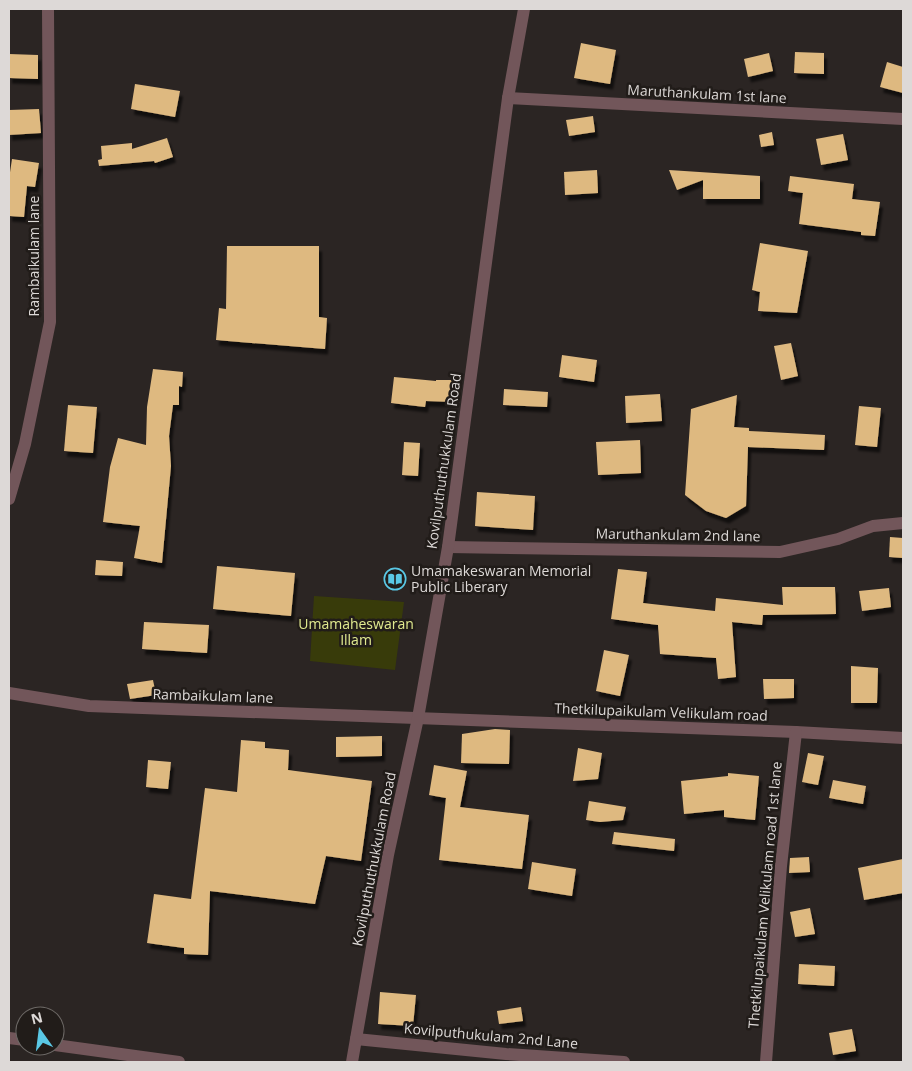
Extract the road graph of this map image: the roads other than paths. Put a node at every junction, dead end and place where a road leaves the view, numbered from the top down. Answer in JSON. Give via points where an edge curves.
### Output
{"nodes":[{"id":1,"x":48,"y":9,"type":"edge"},
{"id":2,"x":524,"y":9,"type":"edge"},
{"id":3,"x":508,"y":98,"type":"junction"},
{"id":4,"x":903,"y":119,"type":"edge"},
{"id":5,"x":9,"y":499,"type":"edge"},
{"id":6,"x":903,"y":523,"type":"edge"},
{"id":7,"x":448,"y":547,"type":"junction"},
{"id":8,"x":9,"y":694,"type":"edge"},
{"id":9,"x":418,"y":718,"type":"junction"},
{"id":10,"x":796,"y":732,"type":"junction"},
{"id":11,"x":903,"y":738,"type":"edge"},
{"id":12,"x":356,"y":1039,"type":"junction"},
{"id":13,"x":65,"y":1046,"type":"edge"},
{"id":14,"x":179,"y":1062,"type":"edge"},
{"id":15,"x":352,"y":1062,"type":"edge"},
{"id":16,"x":624,"y":1062,"type":"edge"},
{"id":17,"x":762,"y":1062,"type":"edge"},
{"id":18,"x":766,"y":1062,"type":"edge"},
{"id":19,"x":777,"y":1062,"type":"edge"}],
"edges":[{"from":1,"to":5,"type":"street","name":"Rambaikulam lane","via":[[50,322],[25,444]]},
{"from":2,"to":3,"type":"street","name":"Kovilputhuthukkulam Road"},
{"from":3,"to":4,"type":"street","name":"Maruthankulam 1st lane"},
{"from":3,"to":7,"type":"street","name":"Kovilputhuthukkulam Road"},
{"from":6,"to":7,"type":"street","name":"Maruthankulam 2nd lane","via":[[873,526],[780,552]]},
{"from":7,"to":9,"type":"street","name":"Kovilputhuthukkulam Road"},
{"from":8,"to":9,"type":"street","name":"Rambaikulam lane","via":[[89,706]]},
{"from":9,"to":10,"type":"street","name":"Thetkilupaikulam Velikulam road"},
{"from":9,"to":12,"type":"street","name":"Kovilputhuthukkulam Road","via":[[388,855]]},
{"from":10,"to":11,"type":"street","name":"Thetkilupaikulam Velikulam road"},
{"from":10,"to":18,"type":"street","name":"Thetkilupaikulam Velikulam road 1st lane","via":[[781,866]]},
{"from":12,"to":15,"type":"street","name":"Kovilputhuthukkulam Road"},
{"from":12,"to":16,"type":"street","name":"Kovilputhukulam 2nd Lane"},
{"from":13,"to":14,"type":"street"},
{"from":17,"to":18,"type":"street"},
{"from":18,"to":19,"type":"street"}]}
